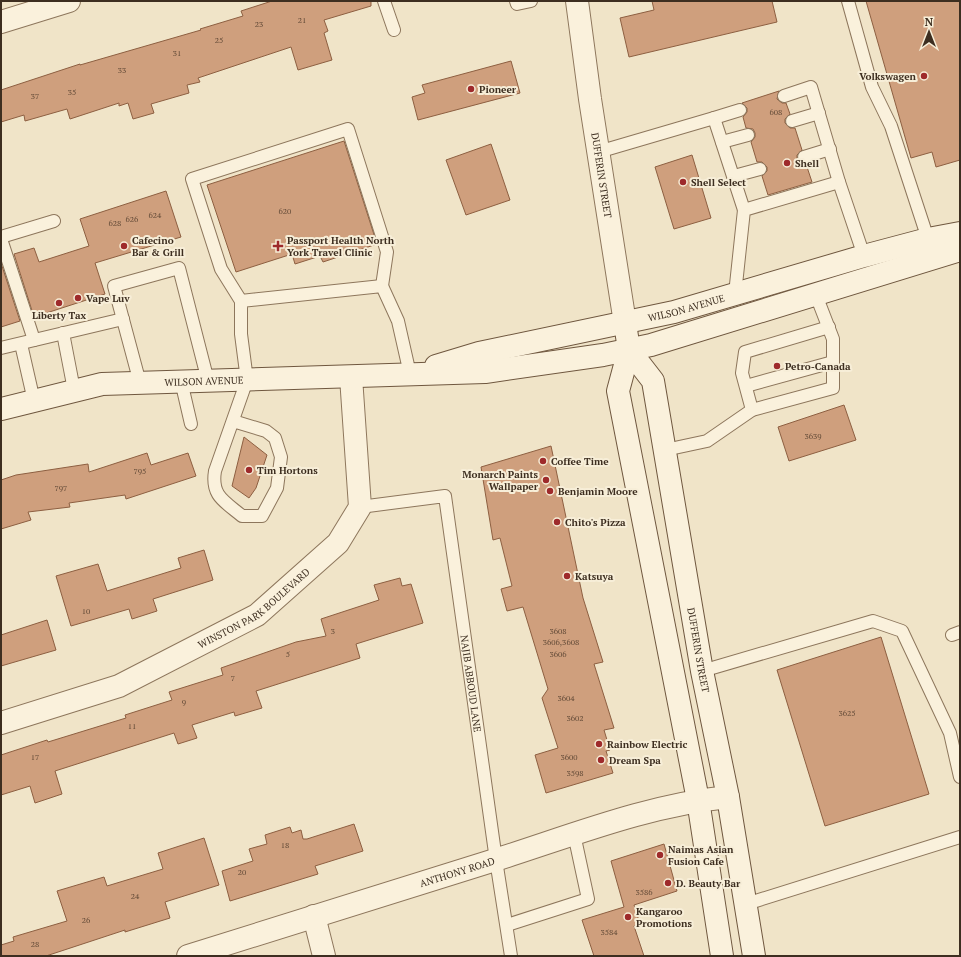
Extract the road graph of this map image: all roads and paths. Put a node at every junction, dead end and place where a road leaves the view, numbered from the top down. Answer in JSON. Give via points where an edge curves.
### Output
{"nodes":[{"id":1,"x":69,"y":1,"type":"edge"},
{"id":2,"x":384,"y":1,"type":"edge"},
{"id":3,"x":516,"y":1,"type":"edge"},
{"id":4,"x":531,"y":1,"type":"edge"},
{"id":5,"x":577,"y":1,"type":"edge"},
{"id":6,"x":848,"y":1,"type":"edge"},
{"id":7,"x":1,"y":22,"type":"edge"},
{"id":8,"x":394,"y":30,"type":"dead end"},
{"id":9,"x":784,"y":96,"type":"dead end"},
{"id":10,"x":740,"y":110,"type":"dead end"},
{"id":11,"x":819,"y":113,"type":"junction"},
{"id":12,"x":714,"y":118,"type":"junction"},
{"id":13,"x":792,"y":121,"type":"dead end"},
{"id":14,"x":748,"y":134,"type":"dead end"},
{"id":15,"x":722,"y":142,"type":"junction"},
{"id":16,"x":830,"y":149,"type":"junction"},
{"id":17,"x":598,"y":152,"type":"junction"},
{"id":18,"x":804,"y":157,"type":"dead end"},
{"id":19,"x":760,"y":169,"type":"dead end"},
{"id":20,"x":734,"y":176,"type":"junction"},
{"id":21,"x":840,"y":182,"type":"junction"},
{"id":22,"x":744,"y":210,"type":"junction"},
{"id":23,"x":54,"y":220,"type":"dead end"},
{"id":24,"x":960,"y":233,"type":"edge"},
{"id":25,"x":1,"y":238,"type":"edge"},
{"id":26,"x":928,"y":239,"type":"junction"},
{"id":27,"x":960,"y":250,"type":"edge"},
{"id":28,"x":864,"y":256,"type":"junction"},
{"id":29,"x":382,"y":286,"type":"junction"},
{"id":30,"x":735,"y":294,"type":"junction"},
{"id":31,"x":816,"y":295,"type":"junction"},
{"id":32,"x":241,"y":301,"type":"junction"},
{"id":33,"x":123,"y":319,"type":"junction"},
{"id":34,"x":625,"y":323,"type":"junction"},
{"id":35,"x":829,"y":327,"type":"junction"},
{"id":36,"x":62,"y":333,"type":"junction"},
{"id":37,"x":34,"y":340,"type":"junction"},
{"id":38,"x":21,"y":344,"type":"junction"},
{"id":39,"x":1,"y":348,"type":"edge"},
{"id":40,"x":629,"y":350,"type":"junction"},
{"id":41,"x":833,"y":362,"type":"junction"},
{"id":42,"x":410,"y":374,"type":"junction"},
{"id":43,"x":351,"y":378,"type":"junction"},
{"id":44,"x":247,"y":380,"type":"junction"},
{"id":45,"x":181,"y":381,"type":"junction"},
{"id":46,"x":208,"y":381,"type":"junction"},
{"id":47,"x":140,"y":383,"type":"junction"},
{"id":48,"x":746,"y":386,"type":"junction"},
{"id":49,"x":74,"y":390,"type":"junction"},
{"id":50,"x":34,"y":401,"type":"junction"},
{"id":51,"x":1,"y":409,"type":"edge"},
{"id":52,"x":752,"y":410,"type":"junction"},
{"id":53,"x":233,"y":421,"type":"junction"},
{"id":54,"x":191,"y":424,"type":"dead end"},
{"id":55,"x":665,"y":450,"type":"junction"},
{"id":56,"x":360,"y":507,"type":"junction"},
{"id":57,"x":702,"y":671,"type":"junction"},
{"id":58,"x":1,"y":722,"type":"edge"},
{"id":59,"x":960,"y":777,"type":"edge"},
{"id":60,"x":728,"y":797,"type":"junction"},
{"id":61,"x":698,"y":800,"type":"junction"},
{"id":62,"x":574,"y":834,"type":"junction"},
{"id":63,"x":960,"y":837,"type":"edge"},
{"id":64,"x":496,"y":860,"type":"junction"},
{"id":65,"x":746,"y":904,"type":"junction"},
{"id":66,"x":314,"y":916,"type":"junction"},
{"id":67,"x":507,"y":926,"type":"junction"},
{"id":68,"x":188,"y":956,"type":"edge"},
{"id":69,"x":324,"y":956,"type":"edge"},
{"id":70,"x":511,"y":956,"type":"edge"},
{"id":71,"x":722,"y":956,"type":"edge"},
{"id":72,"x":754,"y":956,"type":"edge"}],
"edges":[{"from":1,"to":7,"type":"main road"},
{"from":2,"to":8,"type":"lane"},
{"from":3,"to":4,"type":"lane","via":[[517,4]]},
{"from":5,"to":17,"type":"main road","name":"DUFFERIN STREET"},
{"from":6,"to":26,"type":"lane","via":[[872,87],[892,126]]},
{"from":9,"to":11,"type":"lane","via":[[811,87]]},
{"from":10,"to":12,"type":"lane"},
{"from":11,"to":13,"type":"lane"},
{"from":11,"to":16,"type":"lane"},
{"from":12,"to":15,"type":"lane"},
{"from":12,"to":17,"type":"lane"},
{"from":14,"to":15,"type":"lane"},
{"from":15,"to":20,"type":"lane"},
{"from":16,"to":18,"type":"lane"},
{"from":16,"to":21,"type":"lane"},
{"from":17,"to":34,"type":"main road","name":"DUFFERIN STREET"},
{"from":19,"to":20,"type":"lane"},
{"from":20,"to":22,"type":"lane"},
{"from":21,"to":22,"type":"lane"},
{"from":21,"to":28,"type":"lane"},
{"from":22,"to":30,"type":"lane"},
{"from":23,"to":25,"type":"lane"},
{"from":24,"to":26,"type":"main road","name":"WILSON AVENUE"},
{"from":25,"to":37,"type":"lane"},
{"from":26,"to":28,"type":"main road","name":"WILSON AVENUE"},
{"from":27,"to":31,"type":"main road","name":"WILSON AVENUE"},
{"from":28,"to":30,"type":"main road","name":"WILSON AVENUE"},
{"from":29,"to":32,"type":"lane"},
{"from":29,"to":32,"type":"lane","via":[[387,252],[348,129],[192,179],[221,269]]},
{"from":29,"to":42,"type":"lane","via":[[398,321]]},
{"from":30,"to":34,"type":"main road","name":"WILSON AVENUE"},
{"from":31,"to":35,"type":"lane"},
{"from":31,"to":40,"type":"main road","name":"WILSON AVENUE"},
{"from":32,"to":44,"type":"lane","via":[[241,334]]},
{"from":33,"to":36,"type":"lane"},
{"from":33,"to":46,"type":"lane","via":[[114,286],[179,268]]},
{"from":33,"to":47,"type":"lane"},
{"from":34,"to":40,"type":"main road","name":"DUFFERIN STREET"},
{"from":34,"to":42,"type":"main road","name":"WILSON AVENUE","via":[[479,353]]},
{"from":35,"to":41,"type":"lane","via":[[834,339]]},
{"from":35,"to":48,"type":"lane","via":[[745,352],[742,373]]},
{"from":36,"to":37,"type":"lane"},
{"from":36,"to":49,"type":"lane"},
{"from":37,"to":38,"type":"lane"},
{"from":38,"to":39,"type":"lane"},
{"from":38,"to":50,"type":"lane"},
{"from":40,"to":42,"type":"main road","name":"WILSON AVENUE","via":[[486,372]]},
{"from":40,"to":55,"type":"main road","name":"DUFFERIN STREET","via":[[653,381]]},
{"from":40,"to":61,"type":"main road","name":"DUFFERIN STREET","via":[[618,391]]},
{"from":41,"to":48,"type":"lane"},
{"from":41,"to":52,"type":"lane","via":[[833,388]]},
{"from":42,"to":43,"type":"main road","name":"WILSON AVENUE"},
{"from":43,"to":44,"type":"main road","name":"WILSON AVENUE"},
{"from":43,"to":56,"type":"main road"},
{"from":44,"to":46,"type":"main road","name":"WILSON AVENUE"},
{"from":44,"to":53,"type":"lane"},
{"from":45,"to":46,"type":"main road","name":"WILSON AVENUE"},
{"from":45,"to":47,"type":"main road","name":"WILSON AVENUE"},
{"from":45,"to":54,"type":"lane"},
{"from":47,"to":49,"type":"main road","name":"WILSON AVENUE","via":[[102,384]]},
{"from":48,"to":52,"type":"lane"},
{"from":49,"to":50,"type":"main road","name":"WILSON AVENUE"},
{"from":50,"to":51,"type":"main road","name":"WILSON AVENUE"},
{"from":52,"to":55,"type":"lane","via":[[707,441]]},
{"from":53,"to":53,"type":"lane","via":[[215,471],[213,483],[216,494],[242,516],[262,516],[278,488],[282,457],[275,438],[266,431]]},
{"from":55,"to":57,"type":"main road","name":"DUFFERIN STREET"},
{"from":56,"to":58,"type":"main road","name":"WINSTON PARK BOULEVARD","via":[[338,544],[257,615],[119,686]]},
{"from":56,"to":64,"type":"lane","name":"NAJIB ABBOUD LANE","via":[[445,496]]},
{"from":57,"to":59,"type":"lane","via":[[873,621],[902,632],[950,733]]},
{"from":57,"to":60,"type":"main road","name":"DUFFERIN STREET"},
{"from":60,"to":61,"type":"main road","name":"ANTHONY ROAD"},
{"from":60,"to":65,"type":"main road","name":"DUFFERIN STREET"},
{"from":61,"to":62,"type":"main road","name":"ANTHONY ROAD"},
{"from":61,"to":71,"type":"main road","name":"DUFFERIN STREET"},
{"from":62,"to":64,"type":"main road","name":"ANTHONY ROAD"},
{"from":62,"to":67,"type":"lane","via":[[588,899]]},
{"from":63,"to":65,"type":"lane"},
{"from":64,"to":66,"type":"main road","name":"ANTHONY ROAD"},
{"from":64,"to":67,"type":"lane","name":"NAJIB ABBOUD LANE"},
{"from":65,"to":72,"type":"main road","name":"DUFFERIN STREET"},
{"from":66,"to":68,"type":"main road","name":"ANTHONY ROAD"},
{"from":66,"to":69,"type":"main road"},
{"from":67,"to":70,"type":"lane","name":"NAJIB ABBOUD LANE"}]}
